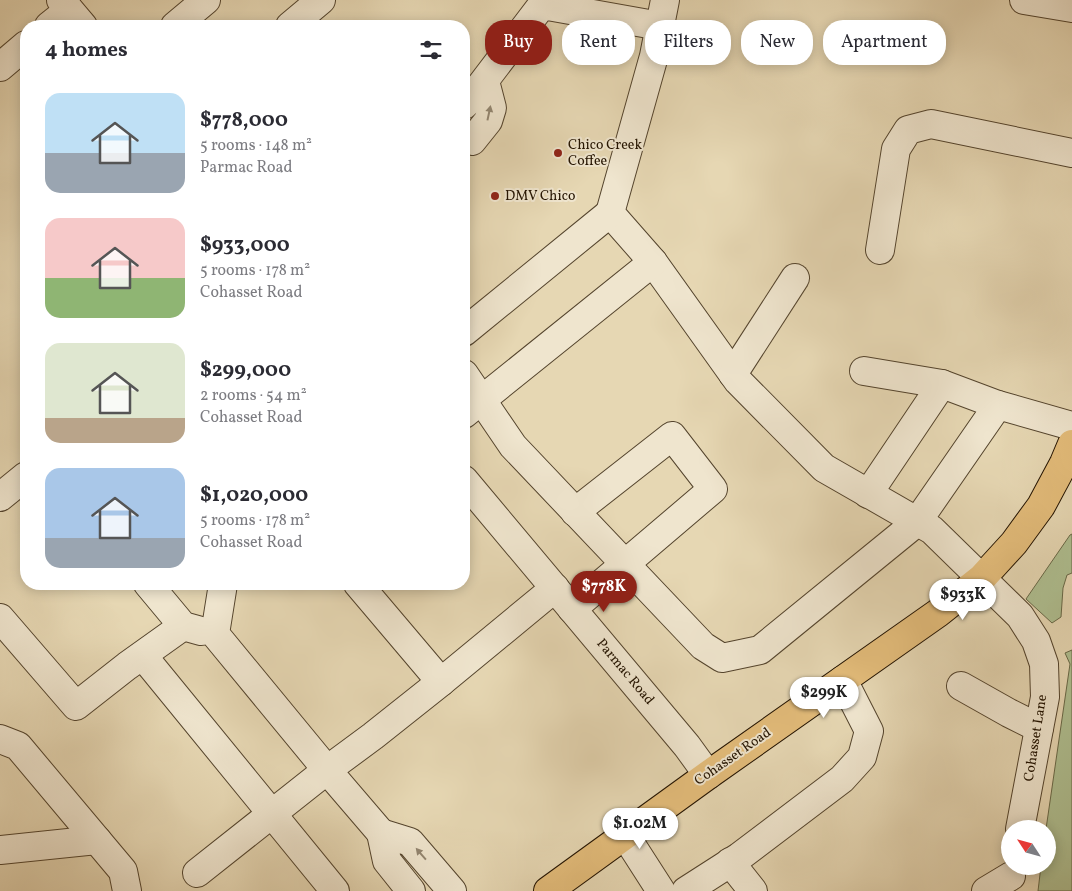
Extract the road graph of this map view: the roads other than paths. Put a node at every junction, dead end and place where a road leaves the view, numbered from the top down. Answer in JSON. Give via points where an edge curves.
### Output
{"nodes":[{"id":1,"x":206,"y":0,"type":"edge"},
{"id":2,"x":321,"y":0,"type":"edge"},
{"id":3,"x":1036,"y":1,"type":"edge"},
{"id":4,"x":1072,"y":8,"type":"edge"},
{"id":5,"x":662,"y":13,"type":"edge"},
{"id":6,"x":182,"y":20,"type":"edge"},
{"id":7,"x":297,"y":20,"type":"edge"},
{"id":8,"x":20,"y":50,"type":"edge"},
{"id":9,"x":0,"y":67,"type":"edge"},
{"id":10,"x":485,"y":81,"type":"junction"},
{"id":11,"x":470,"y":99,"type":"edge"},
{"id":12,"x":472,"y":141,"type":"dead end"},
{"id":13,"x":1072,"y":153,"type":"edge"},
{"id":14,"x":610,"y":213,"type":"junction"},
{"id":15,"x":880,"y":250,"type":"dead end"},
{"id":16,"x":653,"y":262,"type":"junction"},
{"id":17,"x":795,"y":278,"type":"dead end"},
{"id":18,"x":470,"y":327,"type":"edge"},
{"id":19,"x":864,"y":371,"type":"dead end"},
{"id":20,"x":732,"y":374,"type":"junction"},
{"id":21,"x":942,"y":384,"type":"junction"},
{"id":22,"x":998,"y":405,"type":"junction"},
{"id":23,"x":473,"y":407,"type":"edge"},
{"id":24,"x":1072,"y":426,"type":"edge"},
{"id":25,"x":1072,"y":444,"type":"edge"},
{"id":26,"x":20,"y":481,"type":"edge"},
{"id":27,"x":470,"y":487,"type":"edge"},
{"id":28,"x":868,"y":494,"type":"junction"},
{"id":29,"x":0,"y":497,"type":"edge"},
{"id":30,"x":575,"y":512,"type":"junction"},
{"id":31,"x":917,"y":522,"type":"junction"},
{"id":32,"x":625,"y":564,"type":"junction"},
{"id":33,"x":982,"y":578,"type":"junction"},
{"id":34,"x":153,"y":590,"type":"edge"},
{"id":35,"x":222,"y":590,"type":"edge"},
{"id":36,"x":363,"y":590,"type":"edge"},
{"id":37,"x":563,"y":598,"type":"junction"},
{"id":38,"x":0,"y":618,"type":"edge"},
{"id":39,"x":183,"y":626,"type":"junction"},
{"id":40,"x":215,"y":634,"type":"junction"},
{"id":41,"x":143,"y":656,"type":"junction"},
{"id":42,"x":843,"y":680,"type":"junction"},
{"id":43,"x":441,"y":682,"type":"junction"},
{"id":44,"x":961,"y":686,"type":"dead end"},
{"id":45,"x":1039,"y":728,"type":"junction"},
{"id":46,"x":0,"y":739,"type":"edge"},
{"id":47,"x":327,"y":770,"type":"junction"},
{"id":48,"x":708,"y":775,"type":"junction"},
{"id":49,"x":272,"y":813,"type":"junction"},
{"id":50,"x":1022,"y":820,"type":"edge"},
{"id":51,"x":381,"y":833,"type":"junction"},
{"id":52,"x":625,"y":835,"type":"junction"},
{"id":53,"x":96,"y":840,"type":"junction"},
{"id":54,"x":0,"y":850,"type":"edge"},
{"id":55,"x":730,"y":862,"type":"junction"},
{"id":56,"x":197,"y":873,"type":"dead end"},
{"id":57,"x":1011,"y":878,"type":"edge"},
{"id":58,"x":127,"y":891,"type":"edge"},
{"id":59,"x":335,"y":891,"type":"edge"},
{"id":60,"x":411,"y":891,"type":"edge"},
{"id":61,"x":452,"y":891,"type":"edge"},
{"id":62,"x":548,"y":891,"type":"edge"},
{"id":63,"x":661,"y":891,"type":"edge"},
{"id":64,"x":686,"y":891,"type":"edge"},
{"id":65,"x":753,"y":891,"type":"edge"},
{"id":66,"x":986,"y":891,"type":"edge"}],
"edges":[{"from":1,"to":6,"type":"street"},
{"from":2,"to":7,"type":"street"},
{"from":3,"to":4,"type":"street"},
{"from":5,"to":10,"type":"street","via":[[542,5]]},
{"from":5,"to":14,"type":"street","via":[[654,56]]},
{"from":8,"to":9,"type":"street"},
{"from":10,"to":11,"type":"street"},
{"from":12,"to":10,"type":"street","one_way":true,"via":[[488,121],[492,108]]},
{"from":13,"to":15,"type":"street","via":[[931,124],[908,130],[896,149]]},
{"from":14,"to":16,"type":"street","name":"Cohasset Lane"},
{"from":14,"to":18,"type":"street"},
{"from":16,"to":20,"type":"street","name":"Cohasset Lane"},
{"from":16,"to":23,"type":"street"},
{"from":17,"to":20,"type":"street"},
{"from":19,"to":21,"type":"street"},
{"from":20,"to":28,"type":"street","name":"Cohasset Lane","via":[[824,468]]},
{"from":21,"to":22,"type":"street"},
{"from":21,"to":28,"type":"street"},
{"from":22,"to":24,"type":"street"},
{"from":22,"to":31,"type":"street"},
{"from":23,"to":30,"type":"street"},
{"from":25,"to":33,"type":"main road","name":"Cohasset Road","via":[[1040,506],[1014,543]]},
{"from":26,"to":29,"type":"street"},
{"from":27,"to":37,"type":"street","name":"Parmac Road"},
{"from":28,"to":31,"type":"street","name":"Cohasset Lane"},
{"from":30,"to":32,"type":"street"},
{"from":30,"to":32,"type":"street","via":[[672,436],[712,489]]},
{"from":31,"to":32,"type":"street","via":[[760,650],[722,658],[703,646]]},
{"from":31,"to":33,"type":"street","name":"Cohasset Lane","via":[[932,530]]},
{"from":32,"to":37,"type":"street"},
{"from":33,"to":42,"type":"main road","name":"Cohasset Road"},
{"from":33,"to":45,"type":"street","name":"Cohasset Lane","via":[[1020,616],[1036,641],[1044,664],[1045,697]]},
{"from":34,"to":39,"type":"street"},
{"from":35,"to":40,"type":"street"},
{"from":36,"to":43,"type":"street"},
{"from":37,"to":43,"type":"street"},
{"from":37,"to":48,"type":"street","name":"Parmac Road"},
{"from":38,"to":41,"type":"street","via":[[76,706]]},
{"from":39,"to":40,"type":"street"},
{"from":39,"to":41,"type":"street"},
{"from":40,"to":47,"type":"street"},
{"from":41,"to":49,"type":"street"},
{"from":42,"to":48,"type":"main road","name":"Cohasset Road"},
{"from":42,"to":55,"type":"street","via":[[869,731],[862,757],[842,779]]},
{"from":43,"to":47,"type":"street"},
{"from":44,"to":45,"type":"street"},
{"from":45,"to":50,"type":"street","name":"Cohasset Lane"},
{"from":46,"to":53,"type":"street","via":[[18,746]]},
{"from":47,"to":49,"type":"street"},
{"from":47,"to":51,"type":"street"},
{"from":48,"to":52,"type":"main road","name":"Cohasset Road"},
{"from":49,"to":56,"type":"street"},
{"from":49,"to":59,"type":"street"},
{"from":51,"to":60,"type":"street","via":[[387,861]]},
{"from":61,"to":51,"type":"street","one_way":true,"via":[[410,842]]},
{"from":52,"to":62,"type":"main road","name":"Cohasset Road"},
{"from":52,"to":63,"type":"street"},
{"from":53,"to":54,"type":"street"},
{"from":53,"to":58,"type":"street","via":[[123,871]]},
{"from":55,"to":64,"type":"street"},
{"from":55,"to":65,"type":"street"},
{"from":57,"to":66,"type":"street"}]}
